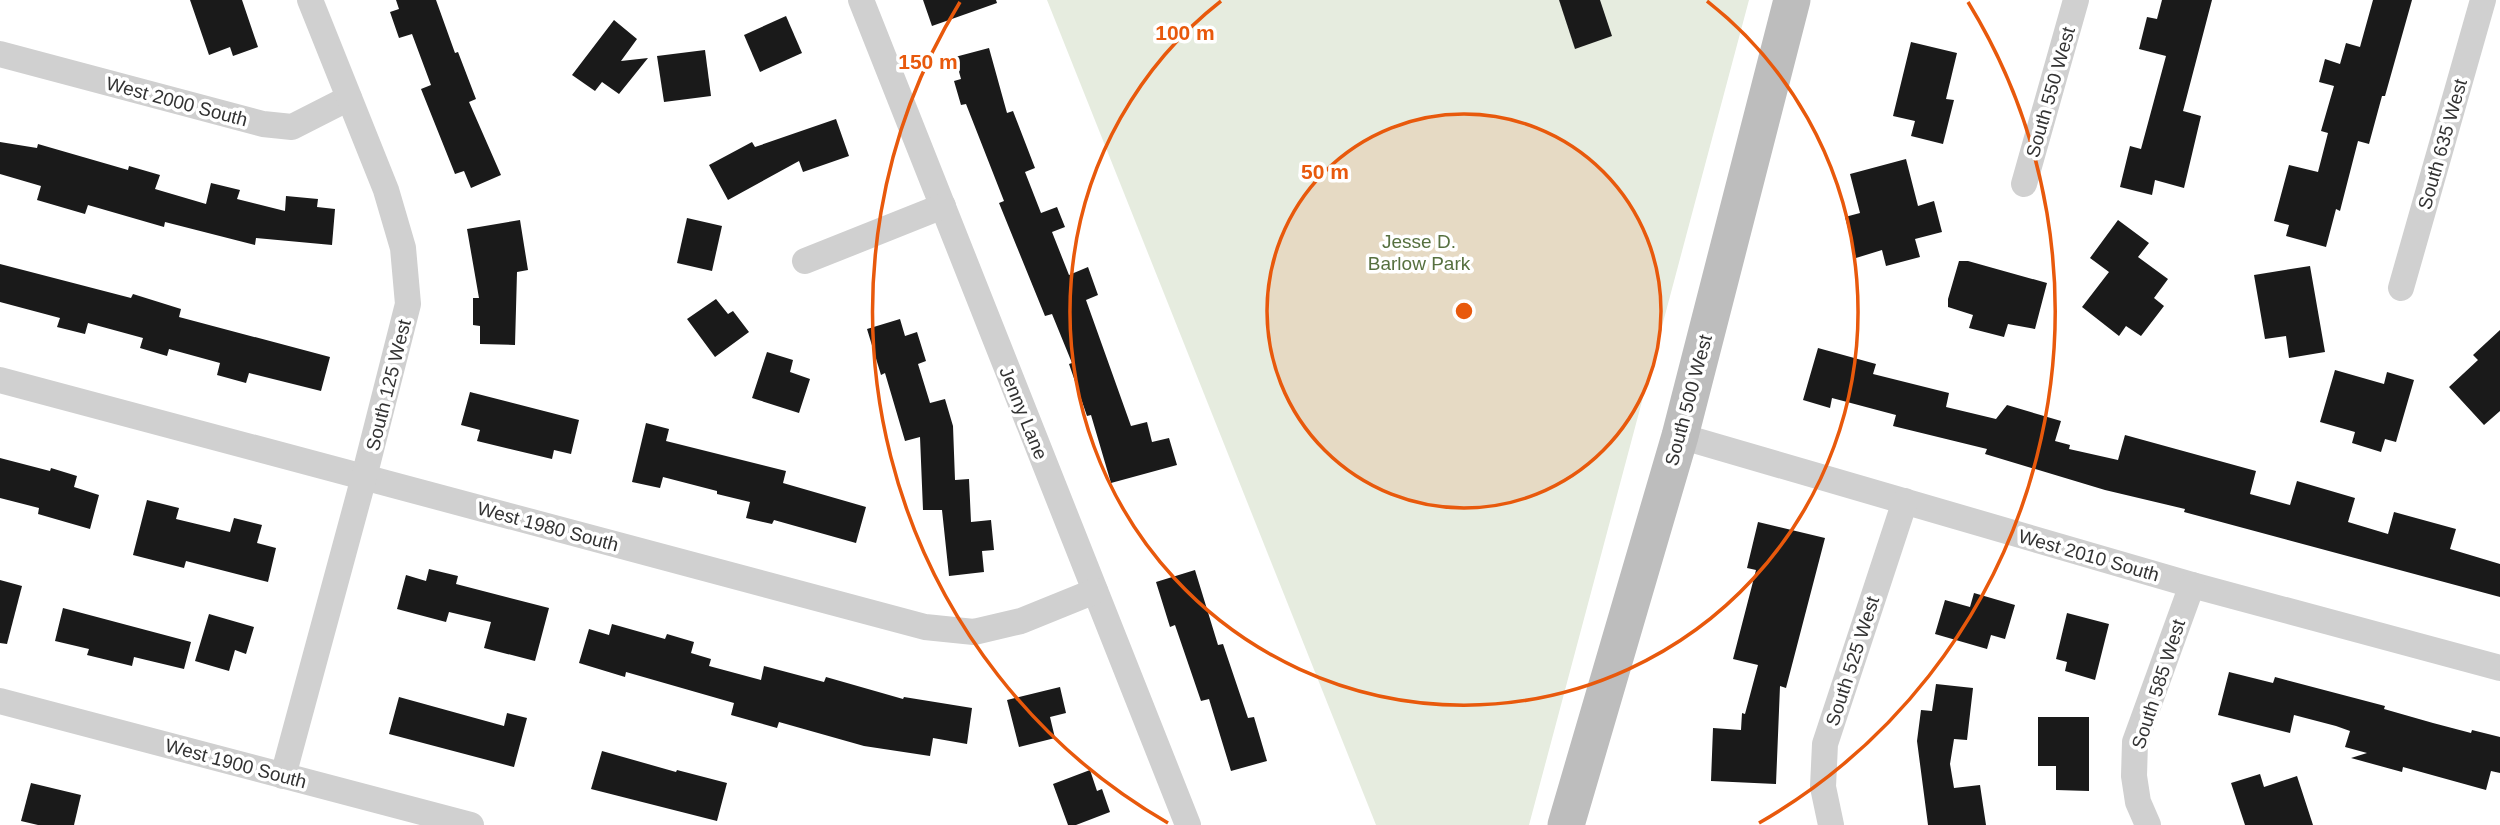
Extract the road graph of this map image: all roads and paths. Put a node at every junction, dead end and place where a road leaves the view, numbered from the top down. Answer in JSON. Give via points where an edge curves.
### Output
{"nodes":[{"id":1,"x":310,"y":0,"type":"edge"},
{"id":2,"x":861,"y":0,"type":"edge"},
{"id":3,"x":1792,"y":0,"type":"edge"},
{"id":4,"x":2077,"y":0,"type":"edge"},
{"id":5,"x":2483,"y":0,"type":"edge"},
{"id":6,"x":0,"y":54,"type":"edge"},
{"id":7,"x":349,"y":98,"type":"junction"},
{"id":8,"x":2024,"y":184,"type":"dead end"},
{"id":9,"x":943,"y":206,"type":"junction"},
{"id":10,"x":805,"y":261,"type":"dead end"},
{"id":11,"x":2401,"y":288,"type":"dead end"},
{"id":12,"x":0,"y":380,"type":"edge"},
{"id":13,"x":1680,"y":436,"type":"junction"},
{"id":14,"x":364,"y":477,"type":"junction"},
{"id":15,"x":1905,"y":500,"type":"junction"},
{"id":16,"x":2192,"y":585,"type":"junction"},
{"id":17,"x":1095,"y":591,"type":"junction"},
{"id":18,"x":2500,"y":668,"type":"edge"},
{"id":19,"x":0,"y":701,"type":"edge"},
{"id":20,"x":283,"y":776,"type":"junction"},
{"id":21,"x":1571,"y":811,"type":"edge"},
{"id":22,"x":471,"y":825,"type":"edge"},
{"id":23,"x":1188,"y":825,"type":"edge"},
{"id":24,"x":1831,"y":825,"type":"edge"},
{"id":25,"x":2148,"y":825,"type":"edge"}],
"edges":[{"from":1,"to":7,"type":"street","name":"South 125 West"},
{"from":2,"to":9,"type":"street","name":"Jenny Lane"},
{"from":3,"to":13,"type":"street","name":"South 500 West"},
{"from":4,"to":8,"type":"street","name":"South 550 West"},
{"from":5,"to":11,"type":"street","name":"South 635 West"},
{"from":6,"to":7,"type":"street","name":"West 2000 South","via":[[263,124],[292,127]]},
{"from":7,"to":14,"type":"street","name":"South 125 West","via":[[403,247],[408,304]]},
{"from":9,"to":10,"type":"street"},
{"from":9,"to":17,"type":"street","name":"Jenny Lane"},
{"from":12,"to":14,"type":"street","name":"West 1980 South"},
{"from":13,"to":15,"type":"street","name":"West 2010 South"},
{"from":13,"to":21,"type":"street","name":"South 500 West"},
{"from":14,"to":17,"type":"street","name":"West 1980 South","via":[[925,627],[974,632],[1021,621]]},
{"from":14,"to":20,"type":"street","name":"South 125 West"},
{"from":15,"to":16,"type":"street","name":"West 2010 South"},
{"from":15,"to":24,"type":"street","name":"South 525 West","via":[[1825,744],[1823,787]]},
{"from":16,"to":18,"type":"street","name":"West 2010 South"},
{"from":16,"to":25,"type":"street","name":"South 585 West","via":[[2135,742],[2138,802]]},
{"from":17,"to":23,"type":"street","name":"Jenny Lane"},
{"from":19,"to":20,"type":"street","name":"West 1900 South"},
{"from":20,"to":22,"type":"street","name":"West 1900 South"}]}
